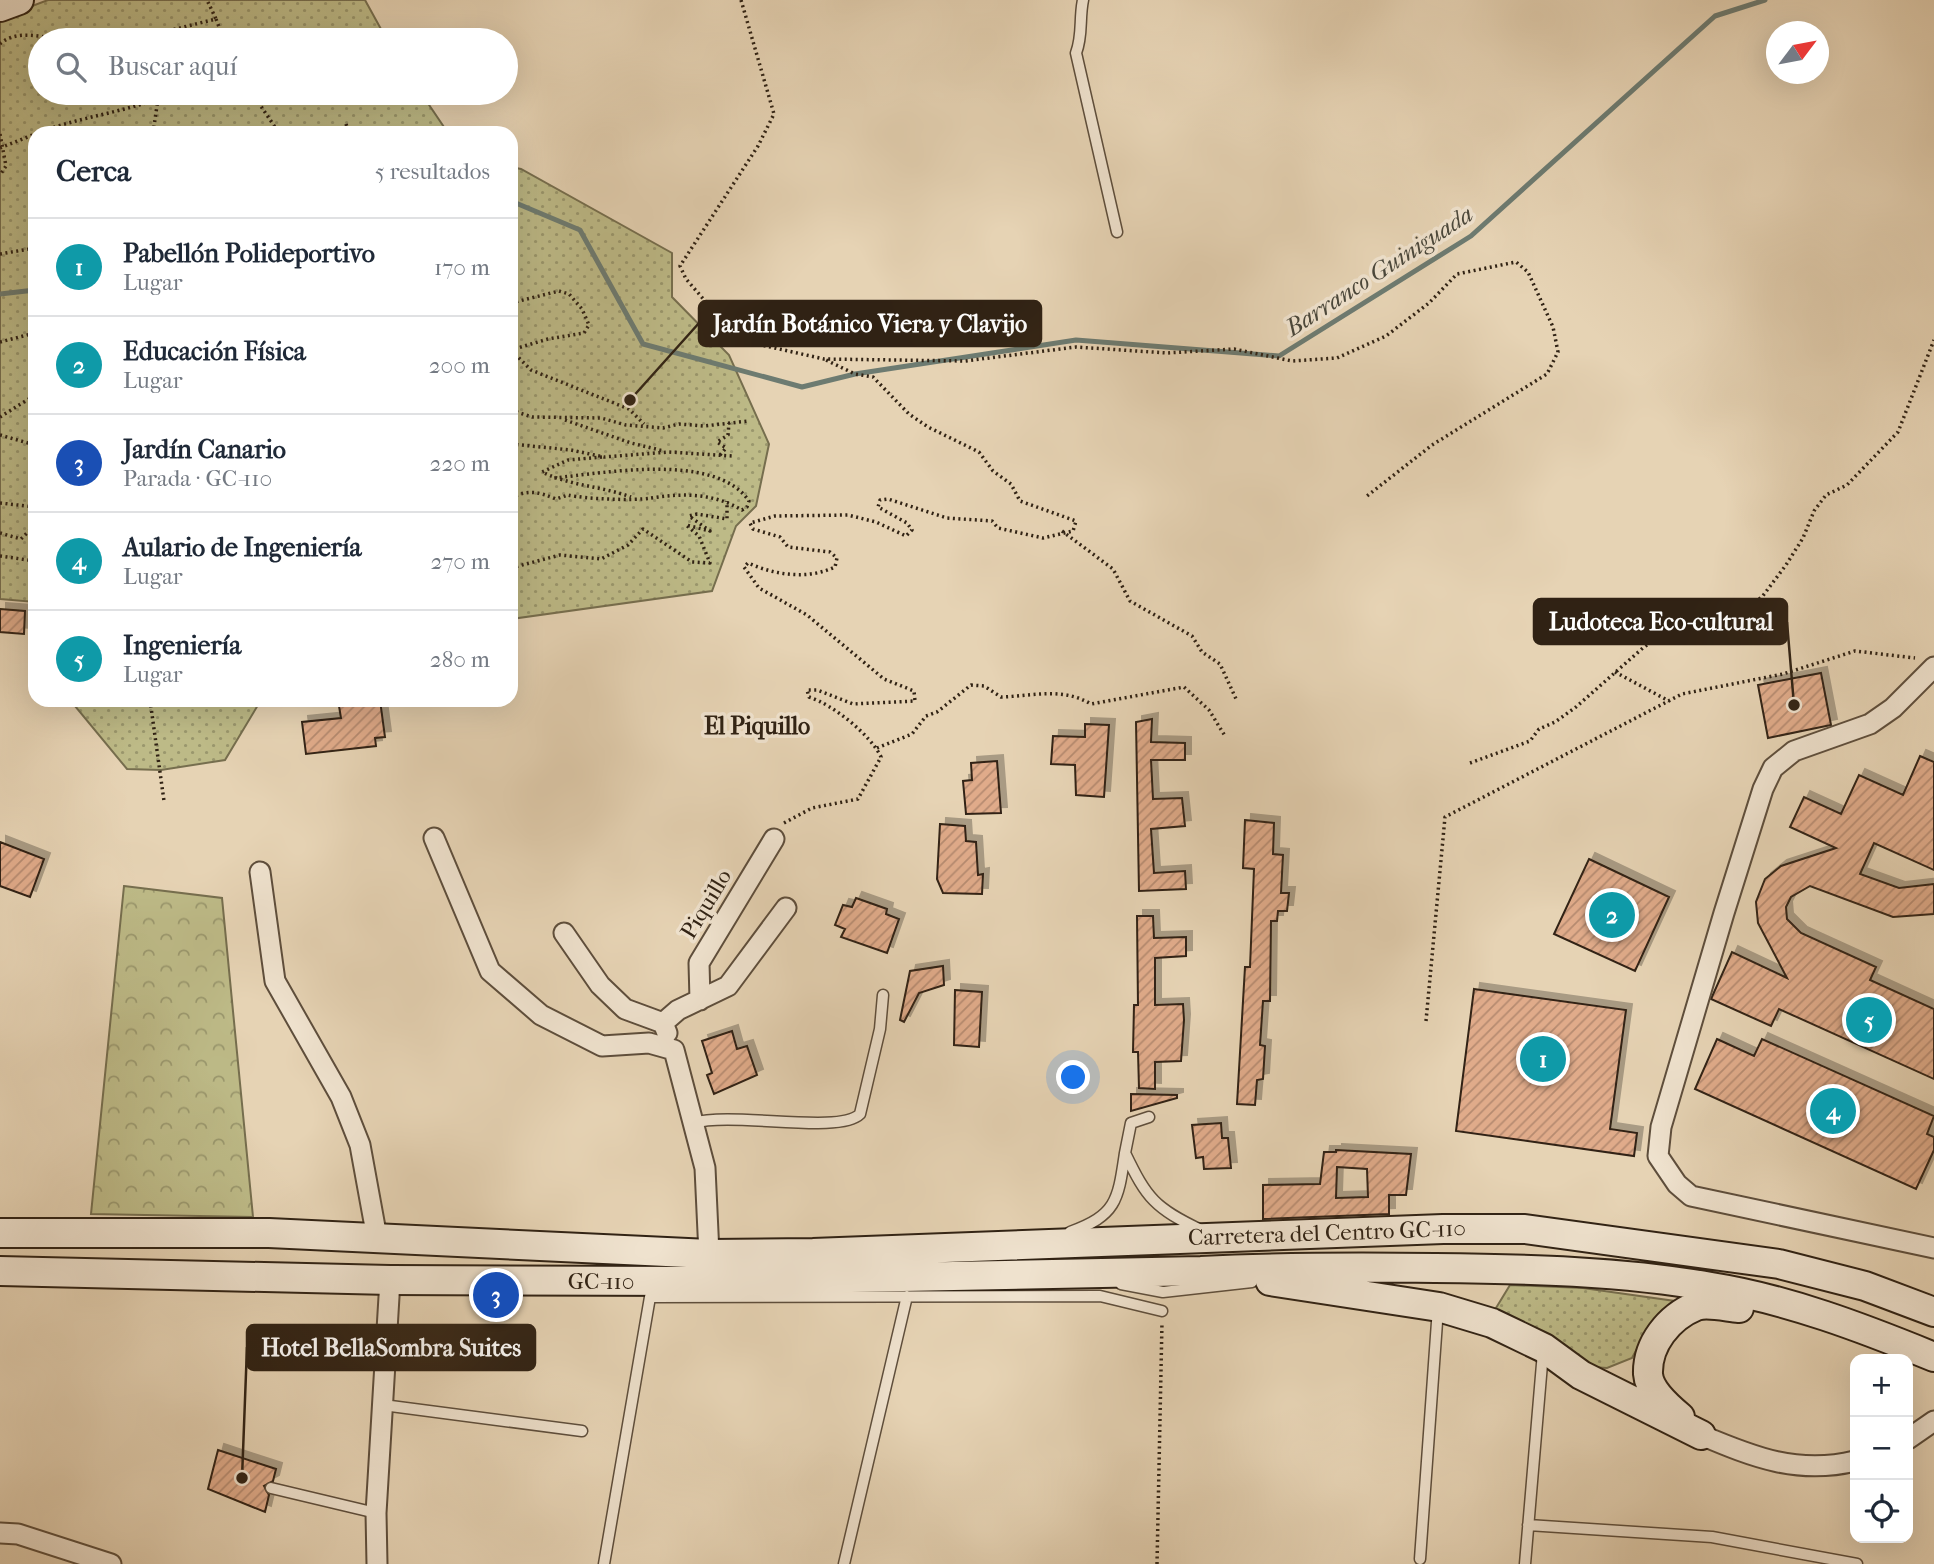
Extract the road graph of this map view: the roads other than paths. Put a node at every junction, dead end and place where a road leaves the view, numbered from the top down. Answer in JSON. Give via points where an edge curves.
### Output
{"nodes":[{"id":1,"x":19,"y":0,"type":"edge"},
{"id":2,"x":1083,"y":0,"type":"edge"},
{"id":3,"x":0,"y":8,"type":"edge"},
{"id":4,"x":1117,"y":232,"type":"dead end"},
{"id":5,"x":1927,"y":663,"type":"edge"},
{"id":6,"x":434,"y":838,"type":"dead end"},
{"id":7,"x":774,"y":839,"type":"road end"},
{"id":8,"x":260,"y":872,"type":"dead end"},
{"id":9,"x":786,"y":908,"type":"dead end"},
{"id":10,"x":564,"y":933,"type":"dead end"},
{"id":11,"x":883,"y":995,"type":"dead end"},
{"id":12,"x":700,"y":1000,"type":"junction"},
{"id":13,"x":663,"y":1023,"type":"junction"},
{"id":14,"x":674,"y":1050,"type":"junction"},
{"id":15,"x":1149,"y":1117,"type":"dead end"},
{"id":16,"x":693,"y":1123,"type":"junction"},
{"id":17,"x":1125,"y":1153,"type":"junction"},
{"id":18,"x":0,"y":1233,"type":"edge"},
{"id":19,"x":1214,"y":1236,"type":"junction"},
{"id":20,"x":377,"y":1238,"type":"junction"},
{"id":21,"x":1043,"y":1242,"type":"junction"},
{"id":22,"x":1934,"y":1248,"type":"edge"},
{"id":23,"x":709,"y":1254,"type":"junction"},
{"id":24,"x":0,"y":1271,"type":"edge"},
{"id":25,"x":1201,"y":1271,"type":"junction"},
{"id":26,"x":1073,"y":1274,"type":"junction"},
{"id":27,"x":390,"y":1280,"type":"junction"},
{"id":28,"x":1265,"y":1280,"type":"junction"},
{"id":29,"x":907,"y":1297,"type":"junction"},
{"id":30,"x":1439,"y":1307,"type":"junction"},
{"id":31,"x":1162,"y":1311,"type":"road end"},
{"id":32,"x":1814,"y":1312,"type":"junction"},
{"id":33,"x":1934,"y":1312,"type":"edge"},
{"id":34,"x":1544,"y":1348,"type":"junction"},
{"id":35,"x":1653,"y":1348,"type":"junction"},
{"id":36,"x":1931,"y":1356,"type":"edge"},
{"id":37,"x":1581,"y":1375,"type":"junction"},
{"id":38,"x":383,"y":1405,"type":"junction"},
{"id":39,"x":1934,"y":1421,"type":"edge"},
{"id":40,"x":582,"y":1431,"type":"dead end"},
{"id":41,"x":1701,"y":1435,"type":"junction"},
{"id":42,"x":1913,"y":1436,"type":"edge"},
{"id":43,"x":1850,"y":1462,"type":"edge"},
{"id":44,"x":271,"y":1488,"type":"dead end"},
{"id":45,"x":376,"y":1513,"type":"junction"},
{"id":46,"x":1528,"y":1525,"type":"junction"},
{"id":47,"x":0,"y":1533,"type":"edge"},
{"id":48,"x":1420,"y":1559,"type":"dead end"},
{"id":49,"x":111,"y":1564,"type":"edge"},
{"id":50,"x":377,"y":1564,"type":"edge"},
{"id":51,"x":604,"y":1564,"type":"edge"},
{"id":52,"x":844,"y":1564,"type":"edge"},
{"id":53,"x":1525,"y":1564,"type":"edge"},
{"id":54,"x":1857,"y":1564,"type":"edge"}],
"edges":[{"from":1,"to":3,"type":"main road"},
{"from":2,"to":4,"type":"lane","via":[[1083,35],[1076,53]]},
{"from":5,"to":22,"type":"street","via":[[1894,708],[1870,724],[1794,751],[1773,768],[1720,926],[1661,1126],[1658,1156],[1691,1196]]},
{"from":6,"to":14,"type":"street","via":[[490,971],[541,1015],[602,1045],[649,1043]]},
{"from":7,"to":12,"type":"street","name":"Piquillo","via":[[699,963]]},
{"from":8,"to":20,"type":"street","via":[[275,981],[341,1097],[360,1144]]},
{"from":9,"to":12,"type":"street","via":[[728,986]]},
{"from":10,"to":13,"type":"street","via":[[600,985],[625,1009]]},
{"from":11,"to":16,"type":"lane","via":[[880,1029],[860,1114],[854,1120],[735,1118]]},
{"from":12,"to":13,"type":"street"},
{"from":13,"to":14,"type":"street"},
{"from":14,"to":16,"type":"street"},
{"from":15,"to":17,"type":"lane","via":[[1131,1123]]},
{"from":16,"to":23,"type":"street","via":[[705,1168]]},
{"from":17,"to":19,"type":"lane","via":[[1143,1192],[1168,1214]]},
{"from":17,"to":21,"type":"lane","via":[[1119,1195],[1098,1222]]},
{"from":18,"to":20,"type":"main road","name":"GC-110","number":"GC-110","via":[[269,1233]]},
{"from":19,"to":21,"type":"main road","name":"Carretera del Centro GC-110","number":"GC-110"},
{"from":19,"to":33,"type":"main road","name":"Carretera del Centro GC-110","number":"GC-110","via":[[1525,1228],[1779,1264],[1865,1286]]},
{"from":20,"to":23,"type":"main road","name":"GC-110","number":"GC-110"},
{"from":21,"to":23,"type":"main road","name":"Carretera del Centro GC-110","number":"GC-110"},
{"from":24,"to":27,"type":"main road","name":"GC-110","number":"GC-110"},
{"from":25,"to":26,"type":"main road","name":"GC-110","number":"GC-110"},
{"from":25,"to":28,"type":"main road"},
{"from":25,"to":32,"type":"main road","name":"Carretera del Centro GC-110","number":"GC-110","via":[[1504,1268],[1713,1287]]},
{"from":26,"to":27,"type":"main road","name":"GC-110","number":"GC-110","via":[[699,1281]]},
{"from":26,"to":28,"type":"lane","via":[[1163,1292]]},
{"from":27,"to":38,"type":"street"},
{"from":28,"to":30,"type":"main road"},
{"from":29,"to":31,"type":"lane","via":[[1100,1296]]},
{"from":29,"to":51,"type":"lane","via":[[650,1297]]},
{"from":29,"to":52,"type":"lane"},
{"from":30,"to":34,"type":"main road","via":[[1492,1323]]},
{"from":30,"to":48,"type":"lane"},
{"from":32,"to":35,"type":"main road","via":[[1698,1305],[1669,1321]]},
{"from":32,"to":36,"type":"main road","number":"GC-110"},
{"from":34,"to":37,"type":"main road"},
{"from":34,"to":46,"type":"lane"},
{"from":35,"to":37,"type":"main road","via":[[1633,1370],[1610,1378]]},
{"from":35,"to":41,"type":"main road","via":[[1648,1376],[1662,1403]]},
{"from":37,"to":41,"type":"main road"},
{"from":38,"to":40,"type":"lane"},
{"from":38,"to":45,"type":"street"},
{"from":39,"to":42,"type":"street"},
{"from":41,"to":43,"type":"street","via":[[1762,1460],[1827,1468]]},
{"from":44,"to":45,"type":"lane"},
{"from":45,"to":50,"type":"street"},
{"from":46,"to":53,"type":"lane"},
{"from":46,"to":54,"type":"lane","via":[[1713,1537]]},
{"from":47,"to":49,"type":"street","via":[[18,1534]]}]}
